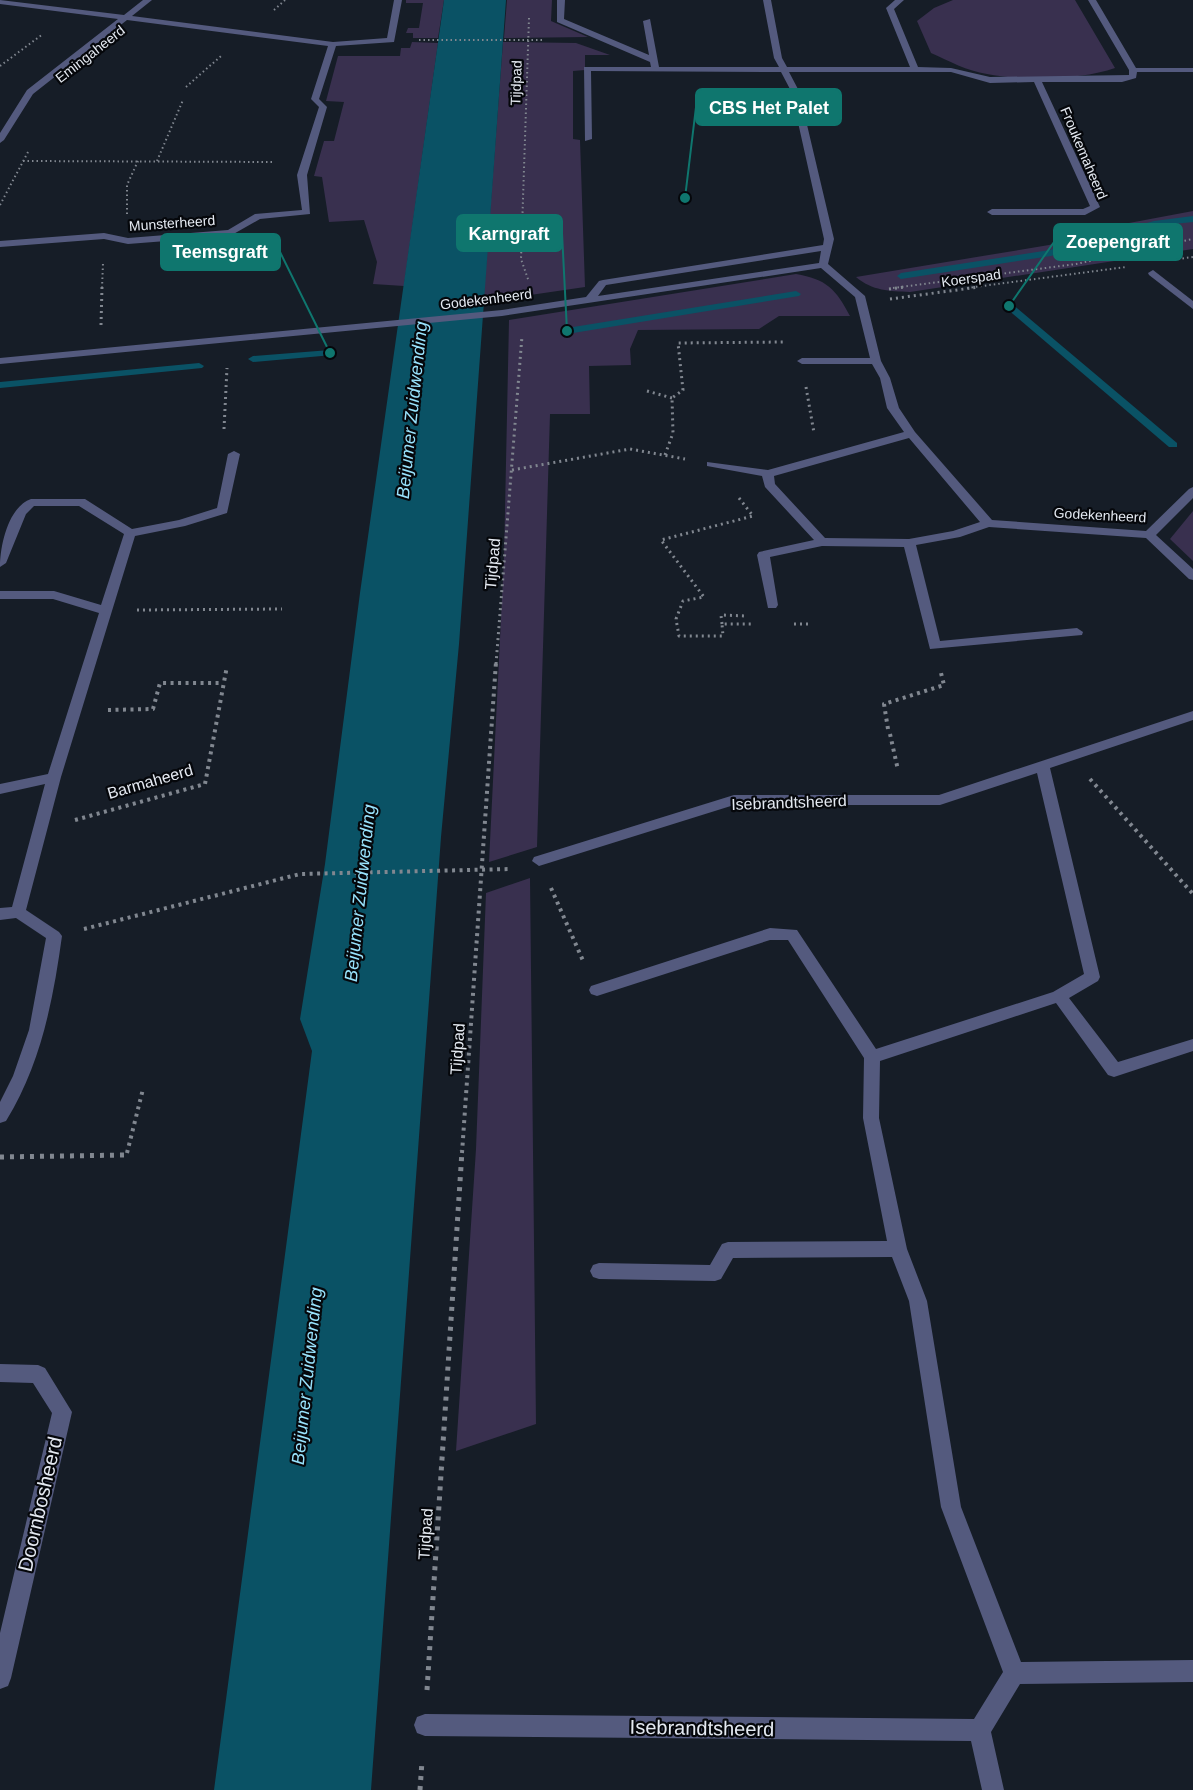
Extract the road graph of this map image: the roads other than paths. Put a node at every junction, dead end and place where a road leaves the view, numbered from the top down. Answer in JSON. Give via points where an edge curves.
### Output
{"nodes":[{"id":1,"x":148,"y":0,"type":"edge"},
{"id":2,"x":398,"y":0,"type":"edge"},
{"id":3,"x":561,"y":0,"type":"edge"},
{"id":4,"x":767,"y":0,"type":"edge"},
{"id":5,"x":900,"y":0,"type":"edge"},
{"id":6,"x":1092,"y":0,"type":"edge"},
{"id":7,"x":0,"y":2,"type":"edge"},
{"id":8,"x":125,"y":18,"type":"junction"},
{"id":9,"x":647,"y":21,"type":"dead end"},
{"id":10,"x":333,"y":44,"type":"junction"},
{"id":11,"x":654,"y":64,"type":"junction"},
{"id":12,"x":915,"y":69,"type":"junction"},
{"id":13,"x":787,"y":70,"type":"junction"},
{"id":14,"x":1133,"y":70,"type":"junction"},
{"id":15,"x":1193,"y":70,"type":"edge"},
{"id":16,"x":1037,"y":80,"type":"junction"},
{"id":17,"x":588,"y":139,"type":"dead end"},
{"id":18,"x":0,"y":140,"type":"edge"},
{"id":19,"x":992,"y":212,"type":"dead end"},
{"id":20,"x":0,"y":244,"type":"edge"},
{"id":21,"x":829,"y":247,"type":"junction"},
{"id":22,"x":823,"y":266,"type":"junction"},
{"id":23,"x":1153,"y":273,"type":"dead end"},
{"id":24,"x":589,"y":300,"type":"junction"},
{"id":25,"x":1193,"y":306,"type":"edge"},
{"id":26,"x":0,"y":361,"type":"edge"},
{"id":27,"x":802,"y":361,"type":"road end"},
{"id":28,"x":876,"y":361,"type":"junction"},
{"id":29,"x":911,"y":434,"type":"junction"},
{"id":30,"x":234,"y":454,"type":"road end"},
{"id":31,"x":711,"y":464,"type":"road end"},
{"id":32,"x":768,"y":474,"type":"junction"},
{"id":33,"x":1193,"y":491,"type":"edge"},
{"id":34,"x":988,"y":523,"type":"junction"},
{"id":35,"x":130,"y":533,"type":"junction"},
{"id":36,"x":1149,"y":535,"type":"junction"},
{"id":37,"x":822,"y":542,"type":"junction"},
{"id":38,"x":909,"y":543,"type":"junction"},
{"id":39,"x":0,"y":563,"type":"edge"},
{"id":40,"x":1193,"y":576,"type":"edge"},
{"id":41,"x":0,"y":596,"type":"edge"},
{"id":42,"x":772,"y":605,"type":"dead end"},
{"id":43,"x":103,"y":610,"type":"junction"},
{"id":44,"x":1077,"y":632,"type":"dead end"},
{"id":45,"x":1193,"y":715,"type":"edge"},
{"id":46,"x":1042,"y":765,"type":"junction"},
{"id":47,"x":54,"y":777,"type":"junction"},
{"id":48,"x":0,"y":789,"type":"edge"},
{"id":49,"x":539,"y":861,"type":"road end"},
{"id":50,"x":18,"y":912,"type":"junction"},
{"id":51,"x":0,"y":914,"type":"edge"},
{"id":52,"x":597,"y":990,"type":"road end"},
{"id":53,"x":1059,"y":996,"type":"junction"},
{"id":54,"x":1193,"y":1045,"type":"edge"},
{"id":55,"x":872,"y":1057,"type":"junction"},
{"id":56,"x":0,"y":1116,"type":"edge"},
{"id":57,"x":898,"y":1249,"type":"junction"},
{"id":58,"x":599,"y":1271,"type":"dead end"},
{"id":59,"x":0,"y":1373,"type":"edge"},
{"id":60,"x":1193,"y":1671,"type":"edge"},
{"id":61,"x":1014,"y":1673,"type":"junction"},
{"id":62,"x":0,"y":1677,"type":"edge"},
{"id":63,"x":425,"y":1725,"type":"road end"},
{"id":64,"x":980,"y":1730,"type":"junction"},
{"id":65,"x":993,"y":1790,"type":"edge"}],
"edges":[{"from":1,"to":8,"type":"street","name":"Emingaheerd"},
{"from":2,"to":10,"type":"street","via":[[391,40]]},
{"from":3,"to":11,"type":"street","name":"Froukemaheerd","via":[[560,20]]},
{"from":4,"to":13,"type":"street","via":[[777,58]]},
{"from":5,"to":12,"type":"street","via":[[890,8]]},
{"from":6,"to":14,"type":"street"},
{"from":7,"to":8,"type":"street"},
{"from":8,"to":10,"type":"street"},
{"from":8,"to":18,"type":"street","name":"Emingaheerd","via":[[30,92]]},
{"from":9,"to":11,"type":"street"},
{"from":10,"to":20,"type":"street","name":"Munsterheerd","via":[[315,99],[323,107],[302,175],[308,212],[258,216],[230,233],[128,241],[104,236]]},
{"from":11,"to":13,"type":"street","name":"Froukemaheerd"},
{"from":11,"to":17,"type":"street","name":"Froukemaheerd","via":[[587,69]]},
{"from":12,"to":13,"type":"street","name":"Froukemaheerd"},
{"from":12,"to":16,"type":"street","name":"Froukemaheerd","via":[[951,70],[990,80]]},
{"from":13,"to":21,"type":"street"},
{"from":14,"to":15,"type":"street","name":"Froukemaheerd"},
{"from":14,"to":16,"type":"street","name":"Froukemaheerd","via":[[1133,76],[1122,80]]},
{"from":16,"to":19,"type":"street","name":"Froukemaheerd","via":[[1095,207],[1085,212]]},
{"from":21,"to":22,"type":"street"},
{"from":21,"to":24,"type":"street","via":[[603,283]]},
{"from":22,"to":24,"type":"street","name":"Godekenheerd"},
{"from":22,"to":28,"type":"street","via":[[860,296]]},
{"from":23,"to":25,"type":"street"},
{"from":24,"to":26,"type":"street","name":"Godekenheerd","via":[[502,313]]},
{"from":27,"to":28,"type":"street"},
{"from":28,"to":29,"type":"street","via":[[893,408]]},
{"from":29,"to":32,"type":"street"},
{"from":29,"to":34,"type":"street"},
{"from":30,"to":35,"type":"street","via":[[223,510]]},
{"from":31,"to":32,"type":"street"},
{"from":32,"to":37,"type":"street","via":[[770,485]]},
{"from":33,"to":36,"type":"street","name":"Godekenheerd"},
{"from":34,"to":36,"type":"street","name":"Godekenheerd"},
{"from":34,"to":38,"type":"street","name":"Godekenheerd"},
{"from":35,"to":39,"type":"street","via":[[81,502],[31,503],[21,513]]},
{"from":35,"to":43,"type":"street"},
{"from":36,"to":40,"type":"street"},
{"from":37,"to":38,"type":"street","name":"Godekenheerd"},
{"from":37,"to":42,"type":"street","name":"Godekenheerd","via":[[763,555]]},
{"from":38,"to":44,"type":"street","via":[[935,646]]},
{"from":41,"to":43,"type":"street","via":[[54,595]]},
{"from":43,"to":47,"type":"street"},
{"from":45,"to":46,"type":"street","name":"Isebrandtsheerd"},
{"from":46,"to":49,"type":"street","name":"Isebrandtsheerd","via":[[940,800],[734,800]]},
{"from":46,"to":53,"type":"street","via":[[1092,977]]},
{"from":47,"to":48,"type":"street"},
{"from":47,"to":50,"type":"street"},
{"from":50,"to":51,"type":"street"},
{"from":50,"to":56,"type":"street","via":[[54,936],[43,1005],[15,1095]]},
{"from":52,"to":55,"type":"street","via":[[770,934],[792,934]]},
{"from":53,"to":54,"type":"street","via":[[1114,1071]]},
{"from":53,"to":55,"type":"street"},
{"from":55,"to":57,"type":"street","via":[[871,1118]]},
{"from":57,"to":58,"type":"street","via":[[728,1250],[714,1273]]},
{"from":57,"to":61,"type":"street","via":[[918,1301],[951,1507]]},
{"from":59,"to":62,"type":"street","name":"Doornbosheerd","via":[[38,1374],[62,1412]]},
{"from":60,"to":61,"type":"street"},
{"from":61,"to":64,"type":"street"},
{"from":63,"to":64,"type":"street","name":"Isebrandtsheerd"},
{"from":64,"to":65,"type":"street"}]}
